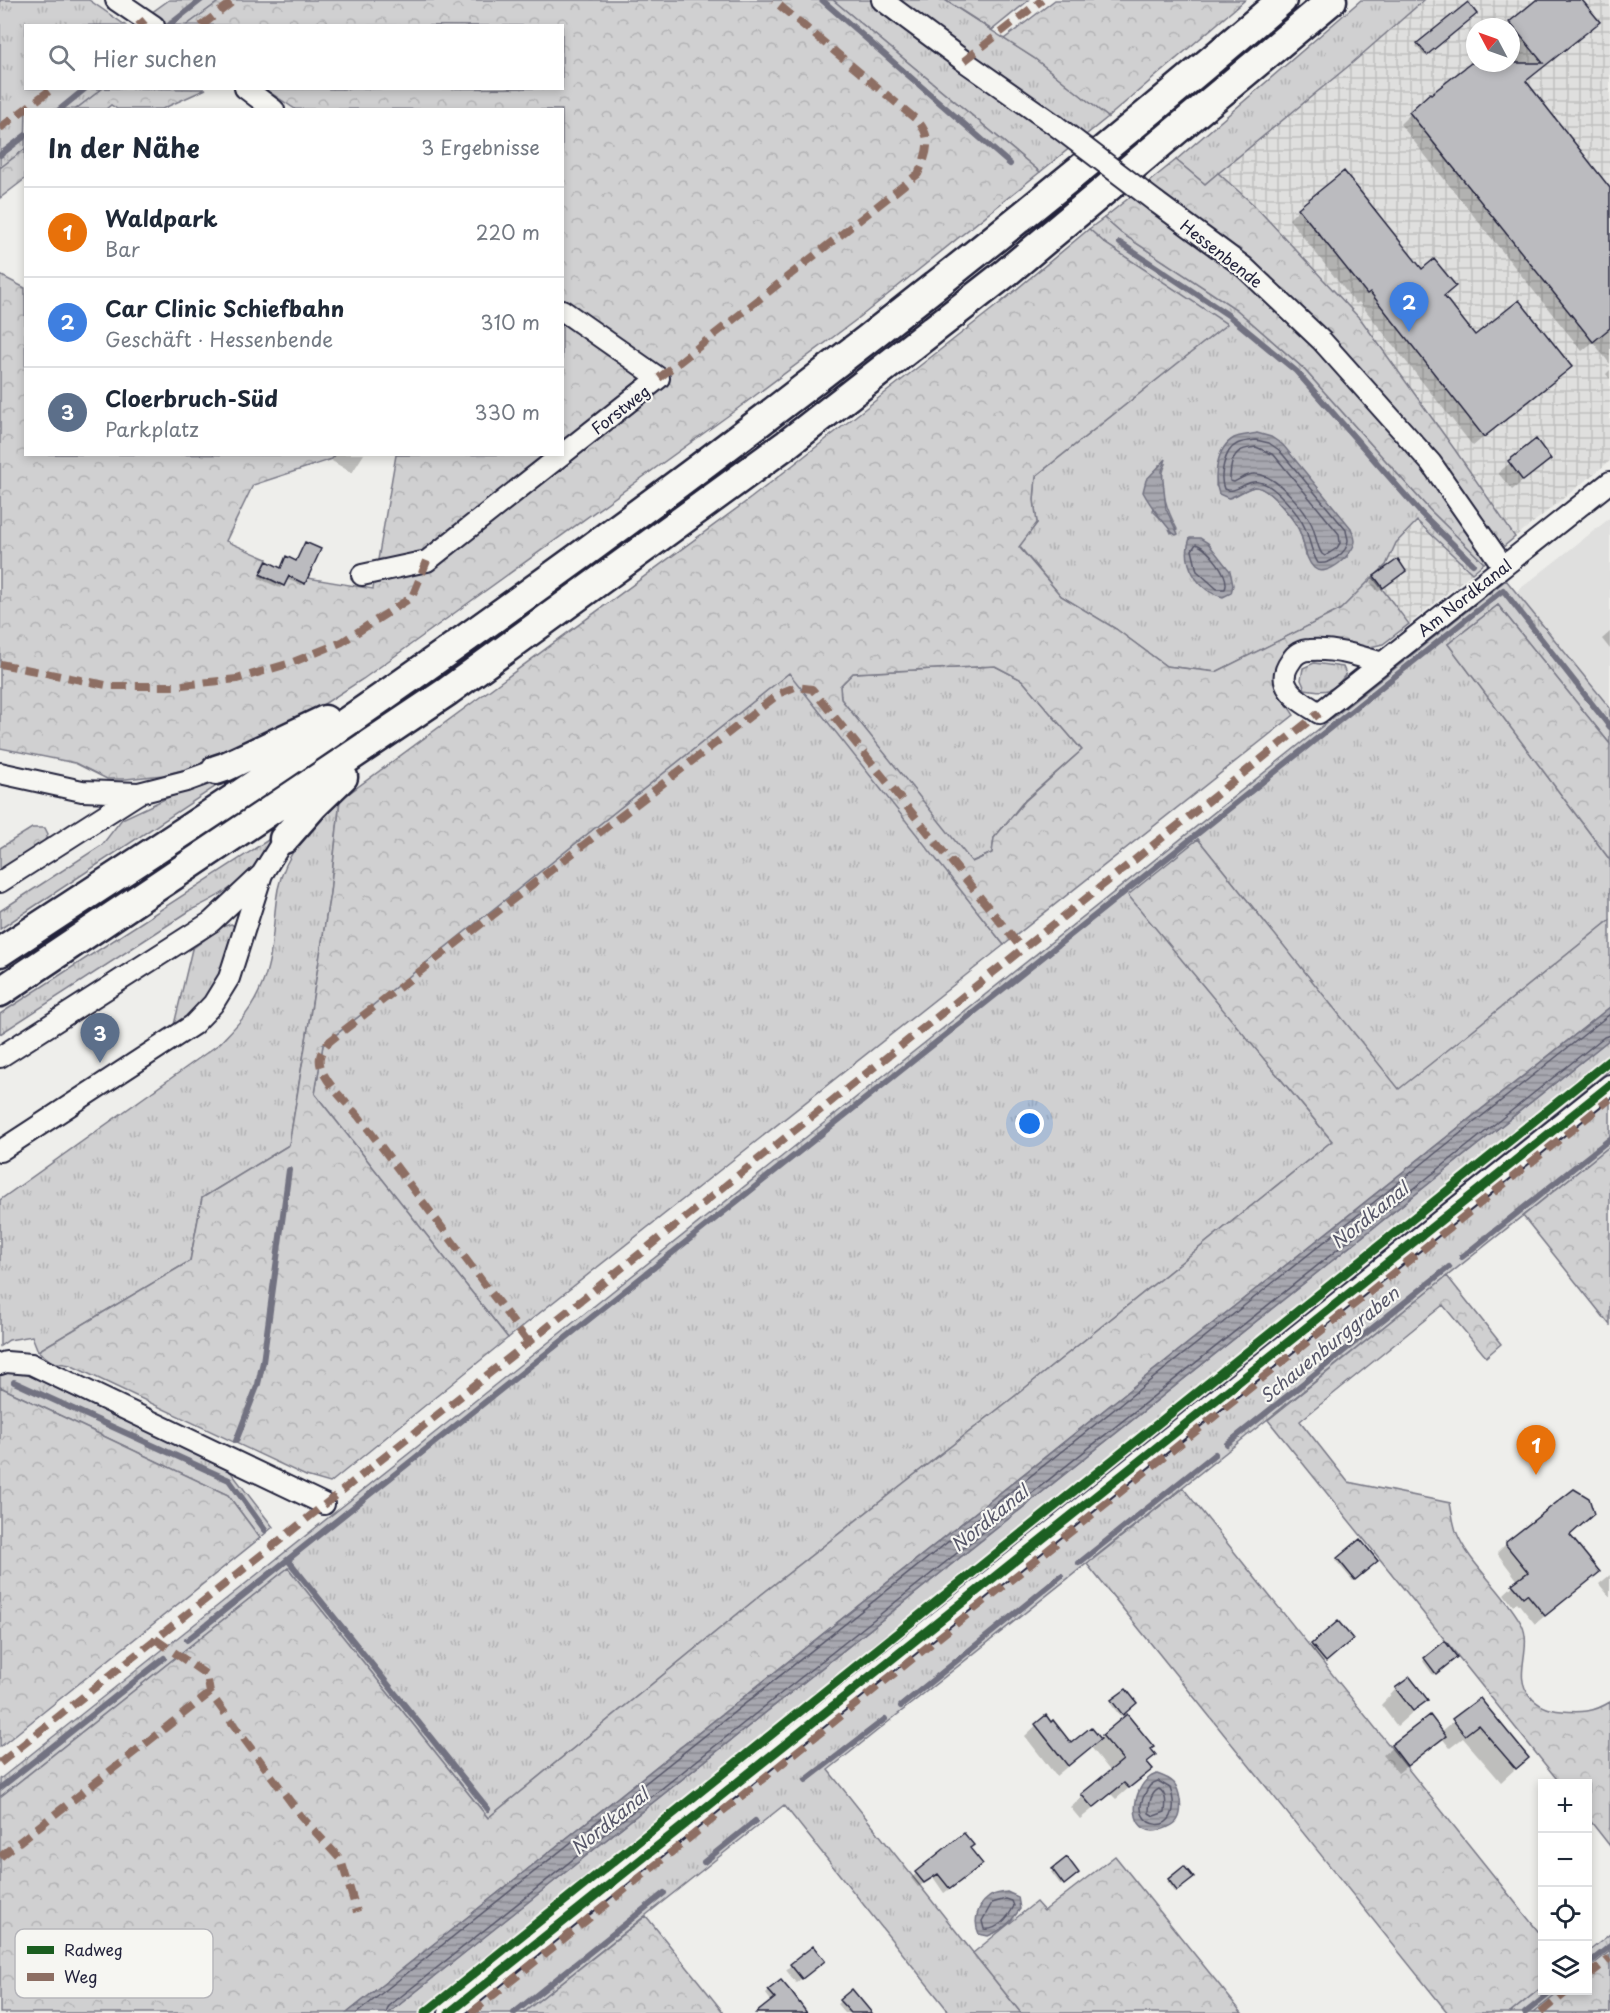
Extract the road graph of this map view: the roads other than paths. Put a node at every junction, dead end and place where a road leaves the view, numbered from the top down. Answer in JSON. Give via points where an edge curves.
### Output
{"nodes":[{"id":1,"x":116,"y":0,"type":"edge"},
{"id":2,"x":882,"y":0,"type":"edge"},
{"id":3,"x":1282,"y":0,"type":"edge"},
{"id":4,"x":1332,"y":0,"type":"edge"},
{"id":5,"x":151,"y":24,"type":"edge"},
{"id":6,"x":248,"y":90,"type":"edge"},
{"id":7,"x":271,"y":108,"type":"edge"},
{"id":8,"x":564,"y":311,"type":"edge"},
{"id":9,"x":564,"y":453,"type":"edge"},
{"id":10,"x":561,"y":456,"type":"edge"},
{"id":11,"x":1610,"y":482,"type":"edge"},
{"id":12,"x":1503,"y":566,"type":"junction"},
{"id":13,"x":362,"y":575,"type":"dead end"},
{"id":14,"x":1382,"y":663,"type":"junction"},
{"id":15,"x":408,"y":680,"type":"junction"},
{"id":16,"x":448,"y":692,"type":"junction"},
{"id":17,"x":216,"y":770,"type":"joint"},
{"id":18,"x":0,"y":773,"type":"edge"},
{"id":19,"x":139,"y":793,"type":"junction"},
{"id":20,"x":284,"y":839,"type":"joint"},
{"id":21,"x":262,"y":874,"type":"junction"},
{"id":22,"x":0,"y":882,"type":"edge"},
{"id":23,"x":0,"y":952,"type":"edge"},
{"id":24,"x":0,"y":992,"type":"edge"},
{"id":25,"x":0,"y":1057,"type":"edge"},
{"id":26,"x":1610,"y":1084,"type":"edge"},
{"id":27,"x":0,"y":1151,"type":"edge"},
{"id":28,"x":0,"y":1364,"type":"edge"},
{"id":29,"x":324,"y":1504,"type":"dead end"},
{"id":30,"x":449,"y":2013,"type":"edge"}],
"edges":[{"from":1,"to":5,"type":"street"},
{"from":2,"to":12,"type":"street","name":"Hessenbende","bridge":true,"via":[[1244,267],[1322,341],[1431,463]]},
{"from":3,"to":15,"type":"highway","via":[[989,243],[735,442]]},
{"from":4,"to":16,"type":"highway","via":[[1007,272],[805,430]]},
{"from":6,"to":7,"type":"street"},
{"from":8,"to":9,"type":"street","name":"Forstweg","via":[[659,378]]},
{"from":10,"to":13,"type":"street","name":"Forstweg","via":[[428,561]]},
{"from":11,"to":12,"type":"street","name":"Am Nordkanal"},
{"from":12,"to":14,"type":"street","name":"Am Nordkanal"},
{"from":14,"to":14,"type":"street","name":"Am Nordkanal","via":[[1341,651],[1301,651],[1286,668],[1284,680],[1289,691],[1319,713]]},
{"from":15,"to":17,"type":"highway"},
{"from":15,"to":23,"type":"highway"},
{"from":16,"to":20,"type":"highway","via":[[349,772]]},
{"from":16,"to":24,"type":"highway"},
{"from":17,"to":19,"type":"street"},
{"from":18,"to":19,"type":"street","via":[[82,791]]},
{"from":19,"to":22,"type":"street"},
{"from":20,"to":21,"type":"street"},
{"from":21,"to":25,"type":"street","via":[[211,922]]},
{"from":21,"to":27,"type":"street","via":[[230,978],[213,1004],[193,1025]]},
{"from":26,"to":30,"type":"street"},
{"from":28,"to":29,"type":"street","via":[[31,1364]]}]}
